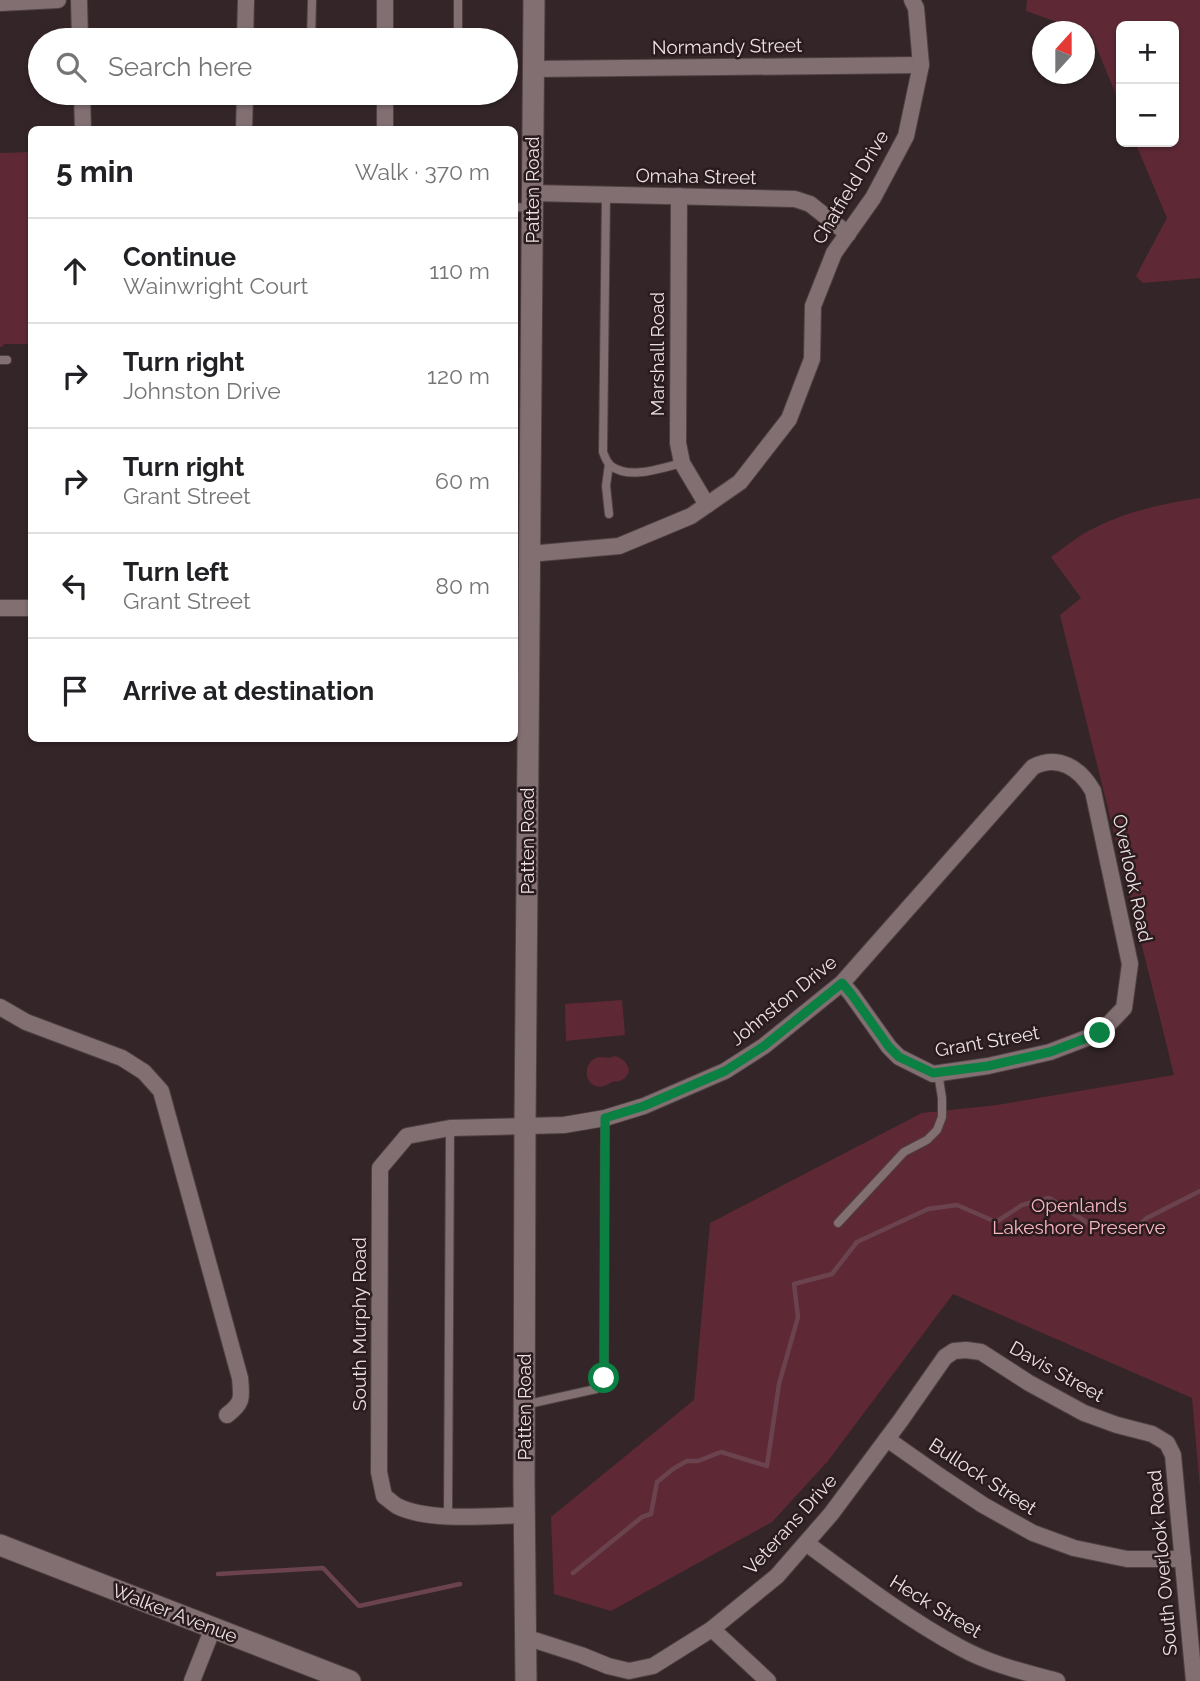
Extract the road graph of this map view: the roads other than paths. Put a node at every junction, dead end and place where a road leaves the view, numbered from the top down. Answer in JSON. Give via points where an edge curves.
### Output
{"nodes":[{"id":1,"x":58,"y":0,"type":"edge"},
{"id":2,"x":79,"y":0,"type":"edge"},
{"id":3,"x":246,"y":0,"type":"edge"},
{"id":4,"x":312,"y":0,"type":"edge"},
{"id":5,"x":385,"y":0,"type":"edge"},
{"id":6,"x":458,"y":0,"type":"edge"},
{"id":7,"x":534,"y":0,"type":"edge"},
{"id":8,"x":912,"y":0,"type":"edge"},
{"id":9,"x":0,"y":3,"type":"edge"},
{"id":10,"x":80,"y":28,"type":"edge"},
{"id":11,"x":245,"y":28,"type":"edge"},
{"id":12,"x":312,"y":28,"type":"edge"},
{"id":13,"x":385,"y":28,"type":"edge"},
{"id":14,"x":458,"y":28,"type":"edge"},
{"id":15,"x":921,"y":65,"type":"junction"},
{"id":16,"x":533,"y":69,"type":"junction"},
{"id":17,"x":82,"y":105,"type":"edge"},
{"id":18,"x":245,"y":105,"type":"edge"},
{"id":19,"x":385,"y":105,"type":"edge"},
{"id":20,"x":83,"y":126,"type":"edge"},
{"id":21,"x":244,"y":126,"type":"edge"},
{"id":22,"x":385,"y":126,"type":"edge"},
{"id":23,"x":607,"y":195,"type":"junction"},
{"id":24,"x":679,"y":196,"type":"junction"},
{"id":25,"x":526,"y":203,"type":"edge"},
{"id":26,"x":848,"y":234,"type":"junction"},
{"id":27,"x":682,"y":463,"type":"junction"},
{"id":28,"x":609,"y":464,"type":"junction"},
{"id":29,"x":707,"y":505,"type":"junction"},
{"id":30,"x":609,"y":514,"type":"dead end"},
{"id":31,"x":529,"y":554,"type":"junction"},
{"id":32,"x":0,"y":608,"type":"edge"},
{"id":33,"x":28,"y":608,"type":"edge"},
{"id":34,"x":521,"y":706,"type":"edge"},
{"id":35,"x":1069,"y":766,"type":"joint"},
{"id":36,"x":842,"y":983,"type":"junction"},
{"id":37,"x":0,"y":1007,"type":"edge"},
{"id":38,"x":1124,"y":1008,"type":"joint"},
{"id":39,"x":938,"y":1073,"type":"junction"},
{"id":40,"x":605,"y":1118,"type":"junction"},
{"id":41,"x":525,"y":1126,"type":"junction"},
{"id":42,"x":450,"y":1128,"type":"junction"},
{"id":43,"x":838,"y":1223,"type":"dead end"},
{"id":44,"x":965,"y":1350,"type":"joint"},
{"id":45,"x":524,"y":1405,"type":"junction"},
{"id":46,"x":227,"y":1415,"type":"dead end"},
{"id":47,"x":887,"y":1438,"type":"junction"},
{"id":48,"x":1167,"y":1443,"type":"joint"},
{"id":49,"x":524,"y":1515,"type":"junction"},
{"id":50,"x":448,"y":1516,"type":"junction"},
{"id":51,"x":806,"y":1543,"type":"junction"},
{"id":52,"x":0,"y":1545,"type":"edge"},
{"id":53,"x":1183,"y":1559,"type":"junction"},
{"id":54,"x":213,"y":1628,"type":"junction"},
{"id":55,"x":712,"y":1629,"type":"junction"},
{"id":56,"x":525,"y":1637,"type":"junction"},
{"id":57,"x":192,"y":1681,"type":"edge"},
{"id":58,"x":350,"y":1681,"type":"edge"},
{"id":59,"x":526,"y":1681,"type":"edge"},
{"id":60,"x":768,"y":1681,"type":"edge"},
{"id":61,"x":1057,"y":1681,"type":"edge"},
{"id":62,"x":1194,"y":1681,"type":"edge"}],
"edges":[{"from":1,"to":9,"type":"street"},
{"from":2,"to":10,"type":"street"},
{"from":3,"to":11,"type":"street"},
{"from":4,"to":12,"type":"lane"},
{"from":5,"to":13,"type":"street"},
{"from":6,"to":14,"type":"lane"},
{"from":7,"to":16,"type":"street","name":"Patten Road"},
{"from":8,"to":15,"type":"street","name":"Chatfield Drive"},
{"from":15,"to":16,"type":"street","name":"Normandy Street"},
{"from":15,"to":26,"type":"street","name":"Chatfield Drive","via":[[906,136]]},
{"from":16,"to":25,"type":"street","name":"Patten Road"},
{"from":17,"to":20,"type":"street"},
{"from":18,"to":21,"type":"street"},
{"from":19,"to":22,"type":"street"},
{"from":23,"to":24,"type":"street","name":"Omaha Street"},
{"from":23,"to":25,"type":"street","name":"Omaha Street"},
{"from":23,"to":28,"type":"lane","via":[[603,452]]},
{"from":24,"to":26,"type":"street","name":"Omaha Street","via":[[795,199],[810,204]]},
{"from":24,"to":27,"type":"street","name":"Marshall Road","via":[[678,443]]},
{"from":25,"to":31,"type":"street","name":"Patten Road"},
{"from":26,"to":29,"type":"street","name":"Chatfield Drive","via":[[834,253],[813,306],[812,359],[789,419],[740,482]]},
{"from":27,"to":28,"type":"lane","via":[[639,472],[622,472]]},
{"from":27,"to":29,"type":"street","name":"Marshall Road"},
{"from":28,"to":30,"type":"lane"},
{"from":29,"to":31,"type":"street","name":"Chatfield Drive","via":[[619,546]]},
{"from":31,"to":34,"type":"street","name":"Patten Road"},
{"from":32,"to":33,"type":"street"},
{"from":34,"to":41,"type":"street","name":"Patten Road"},
{"from":35,"to":36,"type":"street","name":"Johnston Drive","via":[[1053,761],[1033,767]]},
{"from":35,"to":38,"type":"street","name":"Overlook Road","via":[[1093,791],[1130,964]]},
{"from":36,"to":39,"type":"street","name":"Grant Street","via":[[899,1057]]},
{"from":36,"to":40,"type":"street","name":"Johnston Drive","via":[[725,1071]]},
{"from":37,"to":46,"type":"street","via":[[26,1022],[122,1058],[144,1072],[161,1091],[240,1378],[238,1407]]},
{"from":38,"to":39,"type":"street","name":"Grant Street","via":[[1100,1033],[1050,1052]]},
{"from":39,"to":43,"type":"lane","via":[[942,1116],[937,1130],[904,1152]]},
{"from":40,"to":41,"type":"street","name":"Johnston Drive"},
{"from":40,"to":45,"type":"lane","via":[[604,1378],[596,1389]]},
{"from":41,"to":42,"type":"street","name":"South Murphy Road"},
{"from":41,"to":45,"type":"street","name":"Patten Road"},
{"from":42,"to":50,"type":"lane"},
{"from":42,"to":50,"type":"street","name":"South Murphy Road","via":[[407,1136],[380,1168],[379,1472],[384,1496],[397,1506]]},
{"from":44,"to":47,"type":"street","name":"Veterans Drive","via":[[945,1357]]},
{"from":44,"to":48,"type":"street","name":"Davis Street","via":[[981,1352],[1084,1413]]},
{"from":45,"to":49,"type":"street","name":"Patten Road"},
{"from":47,"to":51,"type":"street","name":"Veterans Drive"},
{"from":47,"to":53,"type":"street","name":"Bullock Street","via":[[1032,1533],[1127,1559]]},
{"from":48,"to":53,"type":"street","name":"South Overlook Road","via":[[1173,1455]]},
{"from":49,"to":50,"type":"street","name":"South Murphy Road"},
{"from":49,"to":56,"type":"street","name":"Patten Road"},
{"from":51,"to":55,"type":"street","name":"Veterans Drive","via":[[777,1576]]},
{"from":51,"to":61,"type":"street","name":"Heck Street","via":[[962,1649]]},
{"from":52,"to":54,"type":"street","name":"Walker Avenue"},
{"from":53,"to":62,"type":"street","name":"South Overlook Road"},
{"from":54,"to":57,"type":"street"},
{"from":54,"to":58,"type":"street","name":"Walker Avenue"},
{"from":55,"to":56,"type":"street","name":"Veterans Drive","via":[[653,1666],[629,1671]]},
{"from":55,"to":60,"type":"street"},
{"from":56,"to":59,"type":"street","name":"Patten Road"}]}
